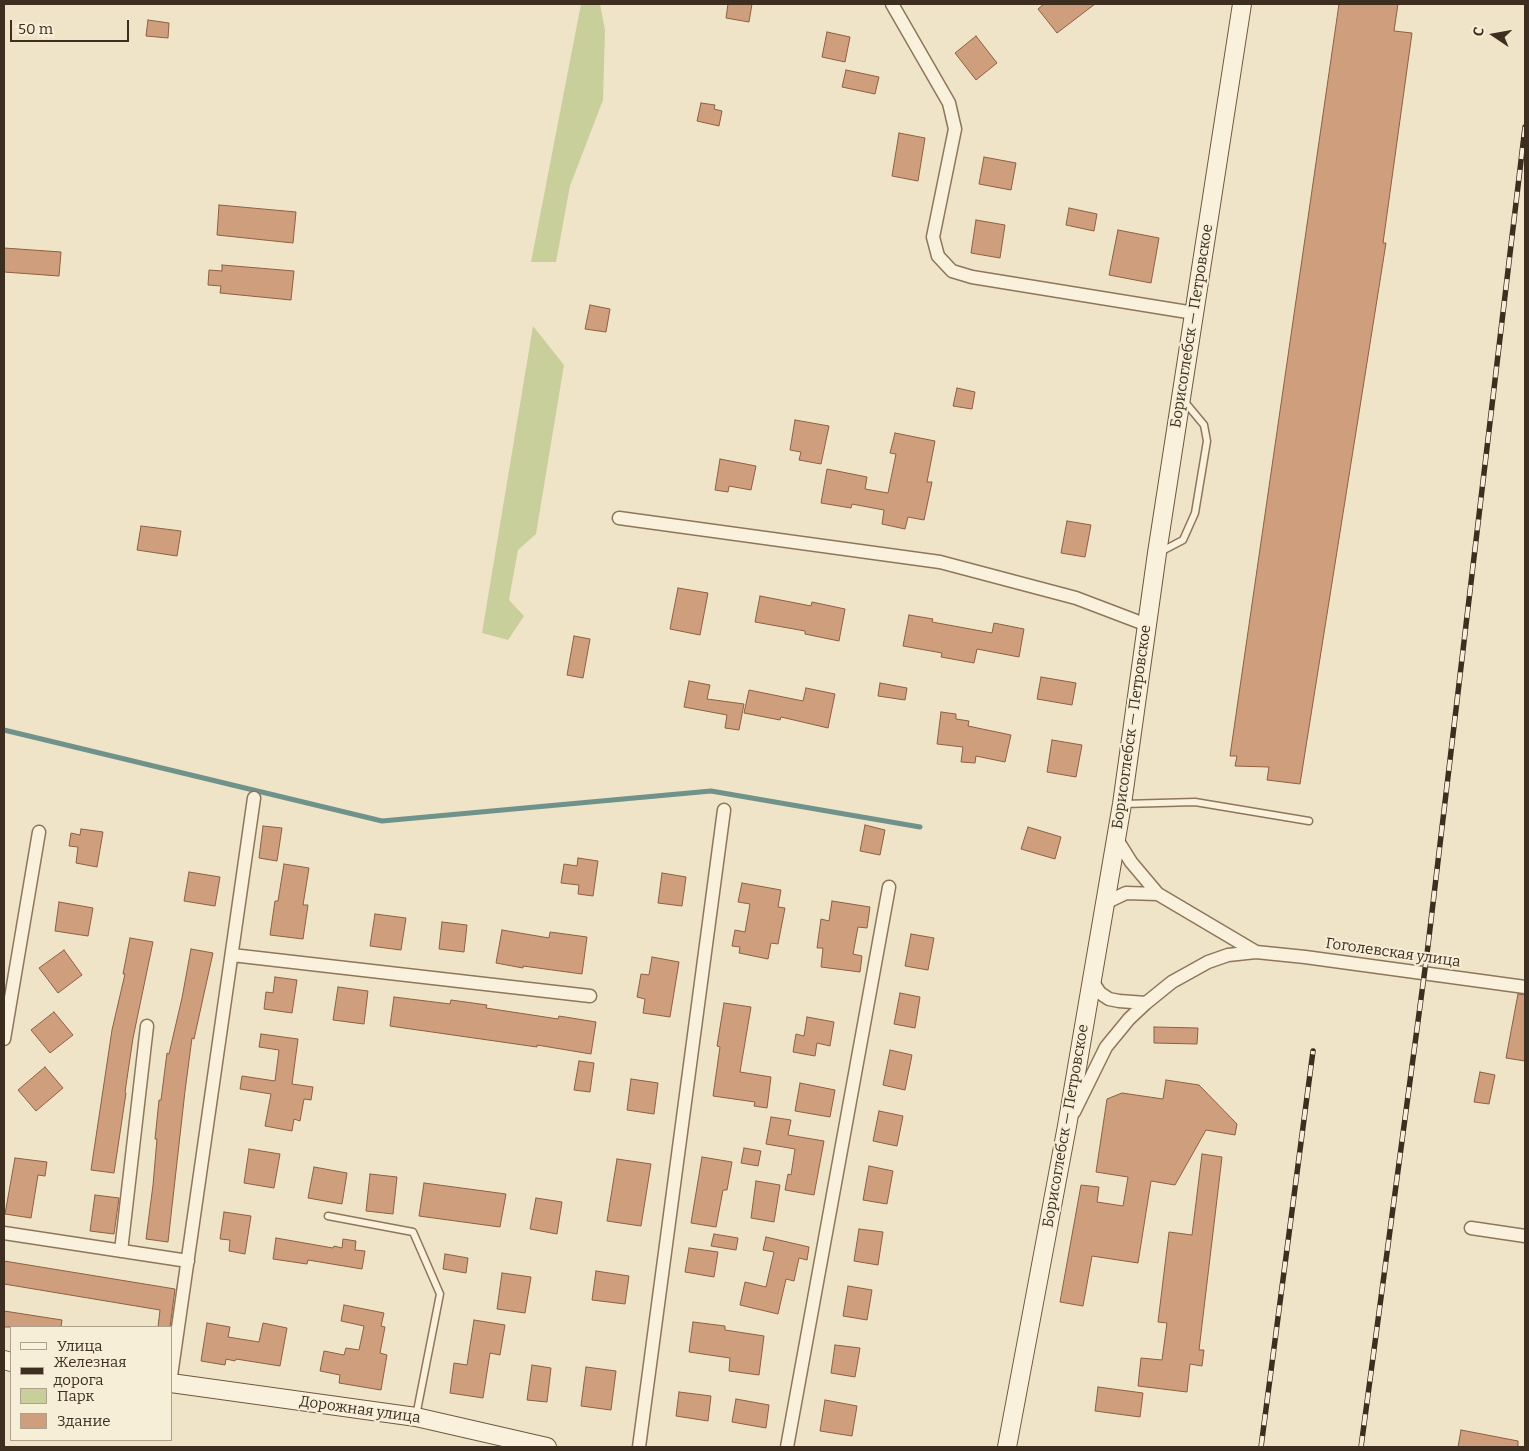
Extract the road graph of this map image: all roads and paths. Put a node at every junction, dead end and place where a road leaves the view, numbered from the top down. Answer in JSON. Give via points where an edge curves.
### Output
{"nodes":[{"id":1,"x":892,"y":4,"type":"edge"},
{"id":2,"x":1242,"y":4,"type":"edge"},
{"id":3,"x":1194,"y":313,"type":"junction"},
{"id":4,"x":1181,"y":398,"type":"junction"},
{"id":5,"x":618,"y":518,"type":"dead end"},
{"id":6,"x":1157,"y":554,"type":"junction"},
{"id":7,"x":1147,"y":625,"type":"junction"},
{"id":8,"x":254,"y":798,"type":"dead end"},
{"id":9,"x":1122,"y":804,"type":"junction"},
{"id":10,"x":724,"y":810,"type":"dead end"},
{"id":11,"x":1309,"y":821,"type":"dead end"},
{"id":12,"x":39,"y":832,"type":"dead end"},
{"id":13,"x":1116,"y":838,"type":"junction"},
{"id":14,"x":889,"y":886,"type":"dead end"},
{"id":15,"x":1158,"y":894,"type":"junction"},
{"id":16,"x":1105,"y":902,"type":"junction"},
{"id":17,"x":1256,"y":952,"type":"junction"},
{"id":18,"x":232,"y":955,"type":"junction"},
{"id":19,"x":1092,"y":980,"type":"junction"},
{"id":20,"x":8,"y":985,"type":"edge"},
{"id":21,"x":1525,"y":987,"type":"edge"},
{"id":22,"x":590,"y":996,"type":"dead end"},
{"id":23,"x":1146,"y":1003,"type":"junction"},
{"id":24,"x":147,"y":1026,"type":"dead end"},
{"id":25,"x":4,"y":1039,"type":"edge"},
{"id":26,"x":1067,"y":1126,"type":"junction"},
{"id":27,"x":328,"y":1216,"type":"dead end"},
{"id":28,"x":1471,"y":1228,"type":"dead end"},
{"id":29,"x":4,"y":1233,"type":"edge"},
{"id":30,"x":1525,"y":1236,"type":"edge"},
{"id":31,"x":121,"y":1251,"type":"junction"},
{"id":32,"x":188,"y":1261,"type":"junction"},
{"id":33,"x":172,"y":1369,"type":"edge"},
{"id":34,"x":172,"y":1383,"type":"edge"},
{"id":35,"x":416,"y":1417,"type":"junction"},
{"id":36,"x":547,"y":1447,"type":"edge"},
{"id":37,"x":639,"y":1447,"type":"edge"},
{"id":38,"x":787,"y":1447,"type":"edge"},
{"id":39,"x":1007,"y":1447,"type":"edge"}],
"edges":[{"from":1,"to":3,"type":"street","via":[[949,103],[955,129],[933,237],[938,256],[952,271]]},
{"from":2,"to":3,"type":"street","name":"Борисоглебск — Петровское"},
{"from":3,"to":4,"type":"street","name":"Борисоглебск — Петровское"},
{"from":4,"to":6,"type":"street","name":"Борисоглебск — Петровское"},
{"from":4,"to":6,"type":"lane","via":[[1204,425],[1207,441],[1194,513],[1183,540]]},
{"from":5,"to":7,"type":"street","via":[[940,562],[1076,598]]},
{"from":6,"to":7,"type":"street","name":"Борисоглебск — Петровское"},
{"from":7,"to":9,"type":"street","name":"Борисоглебск — Петровское"},
{"from":8,"to":18,"type":"street"},
{"from":9,"to":11,"type":"lane","via":[[1195,802]]},
{"from":9,"to":13,"type":"street","name":"Борисоглебск — Петровское"},
{"from":10,"to":37,"type":"street"},
{"from":12,"to":20,"type":"street"},
{"from":13,"to":15,"type":"street"},
{"from":13,"to":16,"type":"street","name":"Борисоглебск — Петровское"},
{"from":14,"to":38,"type":"street"},
{"from":15,"to":16,"type":"street","via":[[1126,893]]},
{"from":15,"to":17,"type":"street"},
{"from":16,"to":19,"type":"street","name":"Борисоглебск — Петровское"},
{"from":17,"to":21,"type":"street","name":"Гоголевская улица"},
{"from":17,"to":23,"type":"street","via":[[1228,955],[1208,962],[1172,982]]},
{"from":18,"to":22,"type":"street"},
{"from":18,"to":32,"type":"street"},
{"from":19,"to":23,"type":"street","via":[[1100,993],[1109,998]]},
{"from":19,"to":26,"type":"street","name":"Борисоглебск — Петровское"},
{"from":20,"to":25,"type":"street"},
{"from":23,"to":26,"type":"street","via":[[1106,1047]]},
{"from":24,"to":31,"type":"street"},
{"from":26,"to":39,"type":"street","name":"Борисоглебск — Петровское"},
{"from":27,"to":35,"type":"lane","via":[[413,1232],[440,1294]]},
{"from":28,"to":30,"type":"street"},
{"from":29,"to":31,"type":"street"},
{"from":31,"to":32,"type":"street"},
{"from":32,"to":33,"type":"street"},
{"from":34,"to":35,"type":"street","name":"Дорожная улица"},
{"from":35,"to":36,"type":"street","name":"Дорожная улица"}]}
